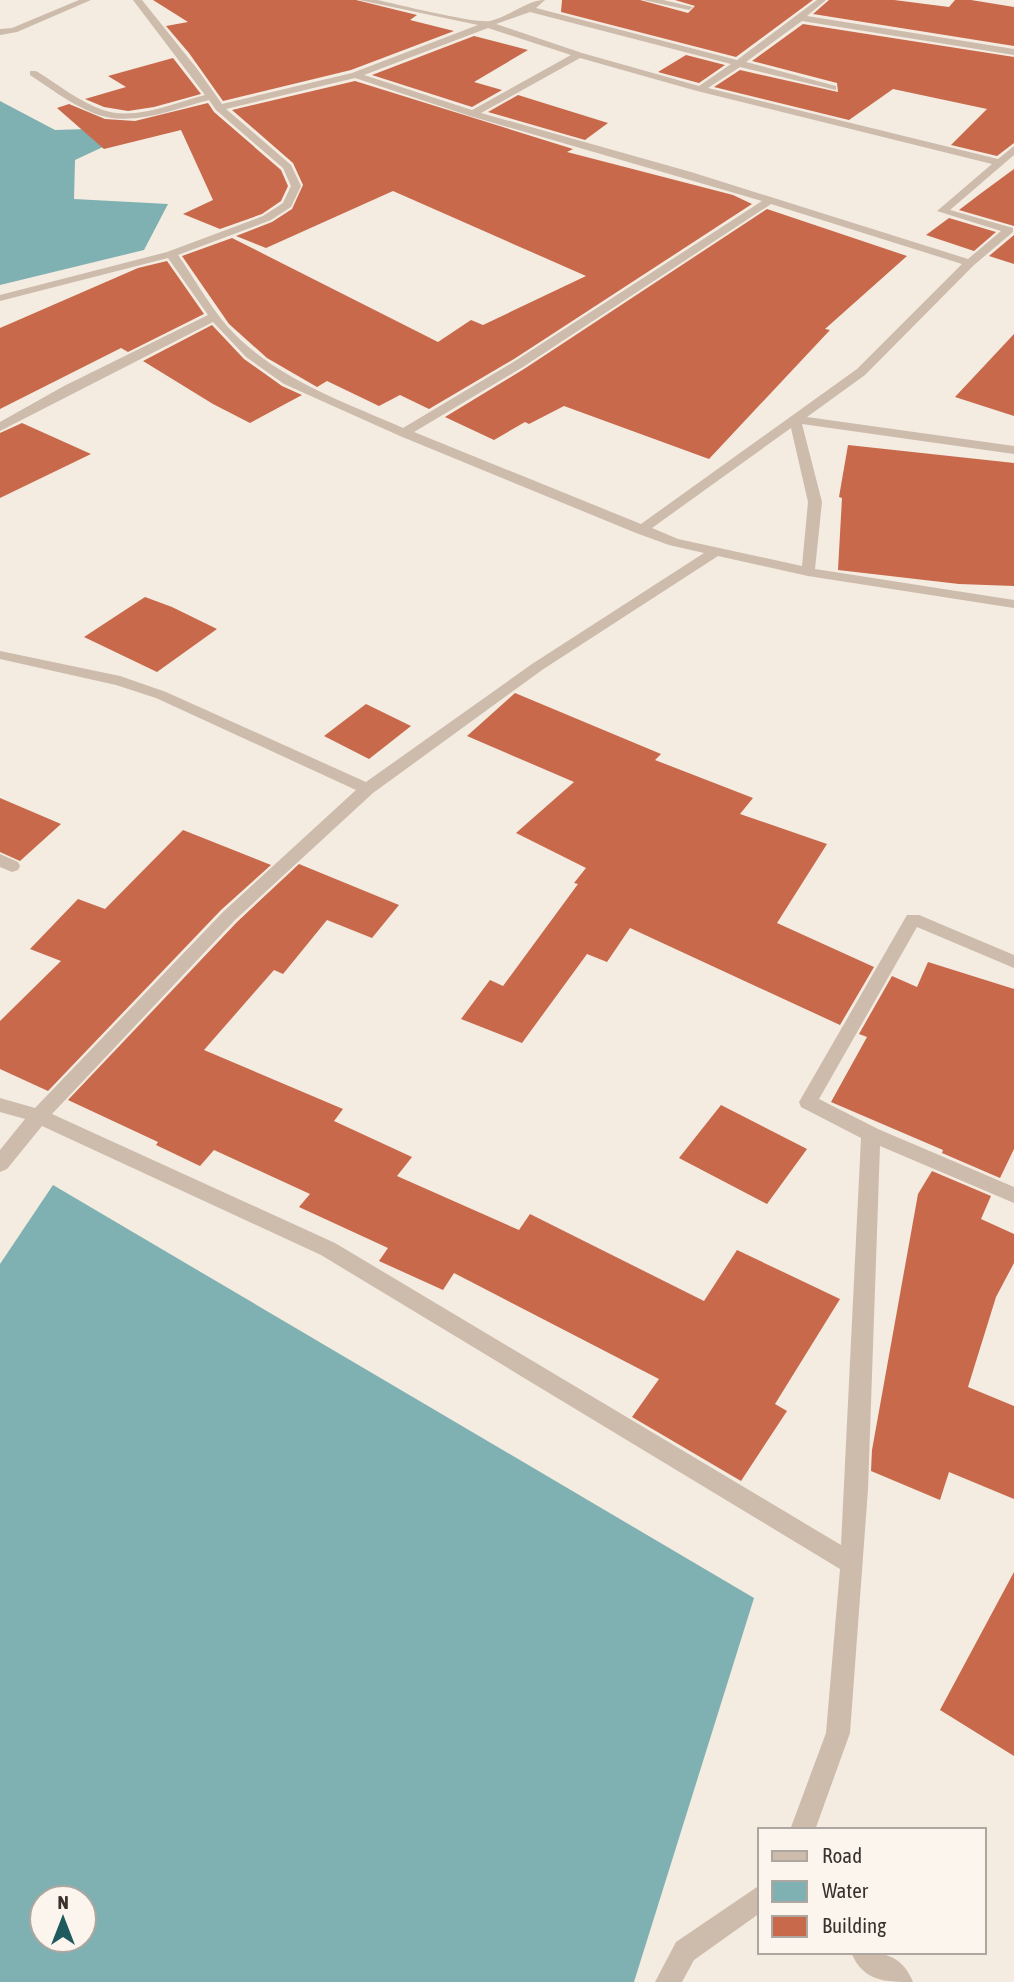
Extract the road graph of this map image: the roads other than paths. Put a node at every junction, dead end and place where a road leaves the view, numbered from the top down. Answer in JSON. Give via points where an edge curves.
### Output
{"nodes":[{"id":1,"x":87,"y":0,"type":"edge"},
{"id":2,"x":136,"y":0,"type":"edge"},
{"id":3,"x":363,"y":0,"type":"edge"},
{"id":4,"x":541,"y":0,"type":"edge"},
{"id":5,"x":647,"y":0,"type":"edge"},
{"id":6,"x":822,"y":0,"type":"edge"},
{"id":7,"x":380,"y":2,"type":"edge"},
{"id":8,"x":689,"y":7,"type":"dead end"},
{"id":9,"x":529,"y":9,"type":"junction"},
{"id":10,"x":801,"y":18,"type":"junction"},
{"id":11,"x":486,"y":24,"type":"junction"},
{"id":12,"x":0,"y":32,"type":"edge"},
{"id":13,"x":1014,"y":52,"type":"edge"},
{"id":14,"x":579,"y":55,"type":"junction"},
{"id":15,"x":737,"y":64,"type":"junction"},
{"id":16,"x":33,"y":73,"type":"dead end"},
{"id":17,"x":355,"y":75,"type":"junction"},
{"id":18,"x":833,"y":88,"type":"dead end"},
{"id":19,"x":700,"y":89,"type":"junction"},
{"id":20,"x":212,"y":96,"type":"junction"},
{"id":21,"x":219,"y":108,"type":"junction"},
{"id":22,"x":473,"y":114,"type":"junction"},
{"id":23,"x":1014,"y":149,"type":"edge"},
{"id":24,"x":1000,"y":163,"type":"junction"},
{"id":25,"x":770,"y":200,"type":"junction"},
{"id":26,"x":171,"y":254,"type":"junction"},
{"id":27,"x":970,"y":263,"type":"junction"},
{"id":28,"x":0,"y":298,"type":"edge"},
{"id":29,"x":215,"y":316,"type":"junction"},
{"id":30,"x":795,"y":419,"type":"junction"},
{"id":31,"x":0,"y":427,"type":"edge"},
{"id":32,"x":404,"y":433,"type":"junction"},
{"id":33,"x":1014,"y":450,"type":"edge"},
{"id":34,"x":641,"y":530,"type":"junction"},
{"id":35,"x":715,"y":552,"type":"junction"},
{"id":36,"x":808,"y":572,"type":"junction"},
{"id":37,"x":1014,"y":604,"type":"edge"},
{"id":38,"x":0,"y":655,"type":"edge"},
{"id":39,"x":367,"y":789,"type":"junction"},
{"id":40,"x":1014,"y":962,"type":"edge"},
{"id":41,"x":0,"y":1105,"type":"edge"},
{"id":42,"x":39,"y":1116,"type":"junction"},
{"id":43,"x":871,"y":1134,"type":"junction"},
{"id":44,"x":0,"y":1164,"type":"edge"},
{"id":45,"x":1014,"y":1195,"type":"edge"},
{"id":46,"x":852,"y":1564,"type":"junction"},
{"id":47,"x":803,"y":1828,"type":"edge"},
{"id":48,"x":758,"y":1899,"type":"edge"},
{"id":49,"x":866,"y":1954,"type":"edge"},
{"id":50,"x":668,"y":1982,"type":"edge"},
{"id":51,"x":900,"y":1982,"type":"edge"}],
"edges":[{"from":1,"to":12,"type":"street"},
{"from":2,"to":20,"type":"street"},
{"from":3,"to":7,"type":"street"},
{"from":4,"to":9,"type":"street"},
{"from":5,"to":8,"type":"street"},
{"from":6,"to":10,"type":"street"},
{"from":7,"to":11,"type":"street"},
{"from":9,"to":11,"type":"street"},
{"from":9,"to":15,"type":"street"},
{"from":10,"to":13,"type":"street"},
{"from":10,"to":15,"type":"street"},
{"from":11,"to":14,"type":"street"},
{"from":11,"to":17,"type":"street"},
{"from":14,"to":19,"type":"street"},
{"from":14,"to":22,"type":"street"},
{"from":15,"to":18,"type":"street"},
{"from":15,"to":19,"type":"street"},
{"from":16,"to":20,"type":"street","via":[[94,109],[117,116]]},
{"from":17,"to":21,"type":"street"},
{"from":17,"to":22,"type":"street"},
{"from":19,"to":24,"type":"street"},
{"from":20,"to":21,"type":"street"},
{"from":21,"to":26,"type":"street","via":[[287,167],[296,186],[287,205],[267,218]]},
{"from":22,"to":25,"type":"street"},
{"from":23,"to":24,"type":"street"},
{"from":24,"to":27,"type":"street","via":[[942,211],[1009,230]]},
{"from":25,"to":27,"type":"street"},
{"from":25,"to":32,"type":"street"},
{"from":26,"to":28,"type":"street"},
{"from":26,"to":29,"type":"street"},
{"from":27,"to":30,"type":"street","via":[[861,372]]},
{"from":29,"to":31,"type":"street"},
{"from":29,"to":32,"type":"street","via":[[250,354],[288,381]]},
{"from":30,"to":33,"type":"street"},
{"from":30,"to":34,"type":"street"},
{"from":30,"to":36,"type":"street","via":[[815,502]]},
{"from":32,"to":34,"type":"street"},
{"from":34,"to":35,"type":"street"},
{"from":35,"to":36,"type":"street"},
{"from":35,"to":39,"type":"street","via":[[537,667]]},
{"from":36,"to":37,"type":"street"},
{"from":38,"to":39,"type":"street","via":[[120,681],[161,695]]},
{"from":39,"to":42,"type":"street","via":[[229,916]]},
{"from":40,"to":43,"type":"street","via":[[913,919],[808,1102]]},
{"from":41,"to":42,"type":"street"},
{"from":42,"to":44,"type":"street"},
{"from":42,"to":46,"type":"street","via":[[328,1249]]},
{"from":43,"to":45,"type":"street"},
{"from":43,"to":46,"type":"street"},
{"from":46,"to":47,"type":"street","via":[[838,1733]]},
{"from":48,"to":50,"type":"street","via":[[685,1951]]},
{"from":49,"to":51,"type":"street"}]}
